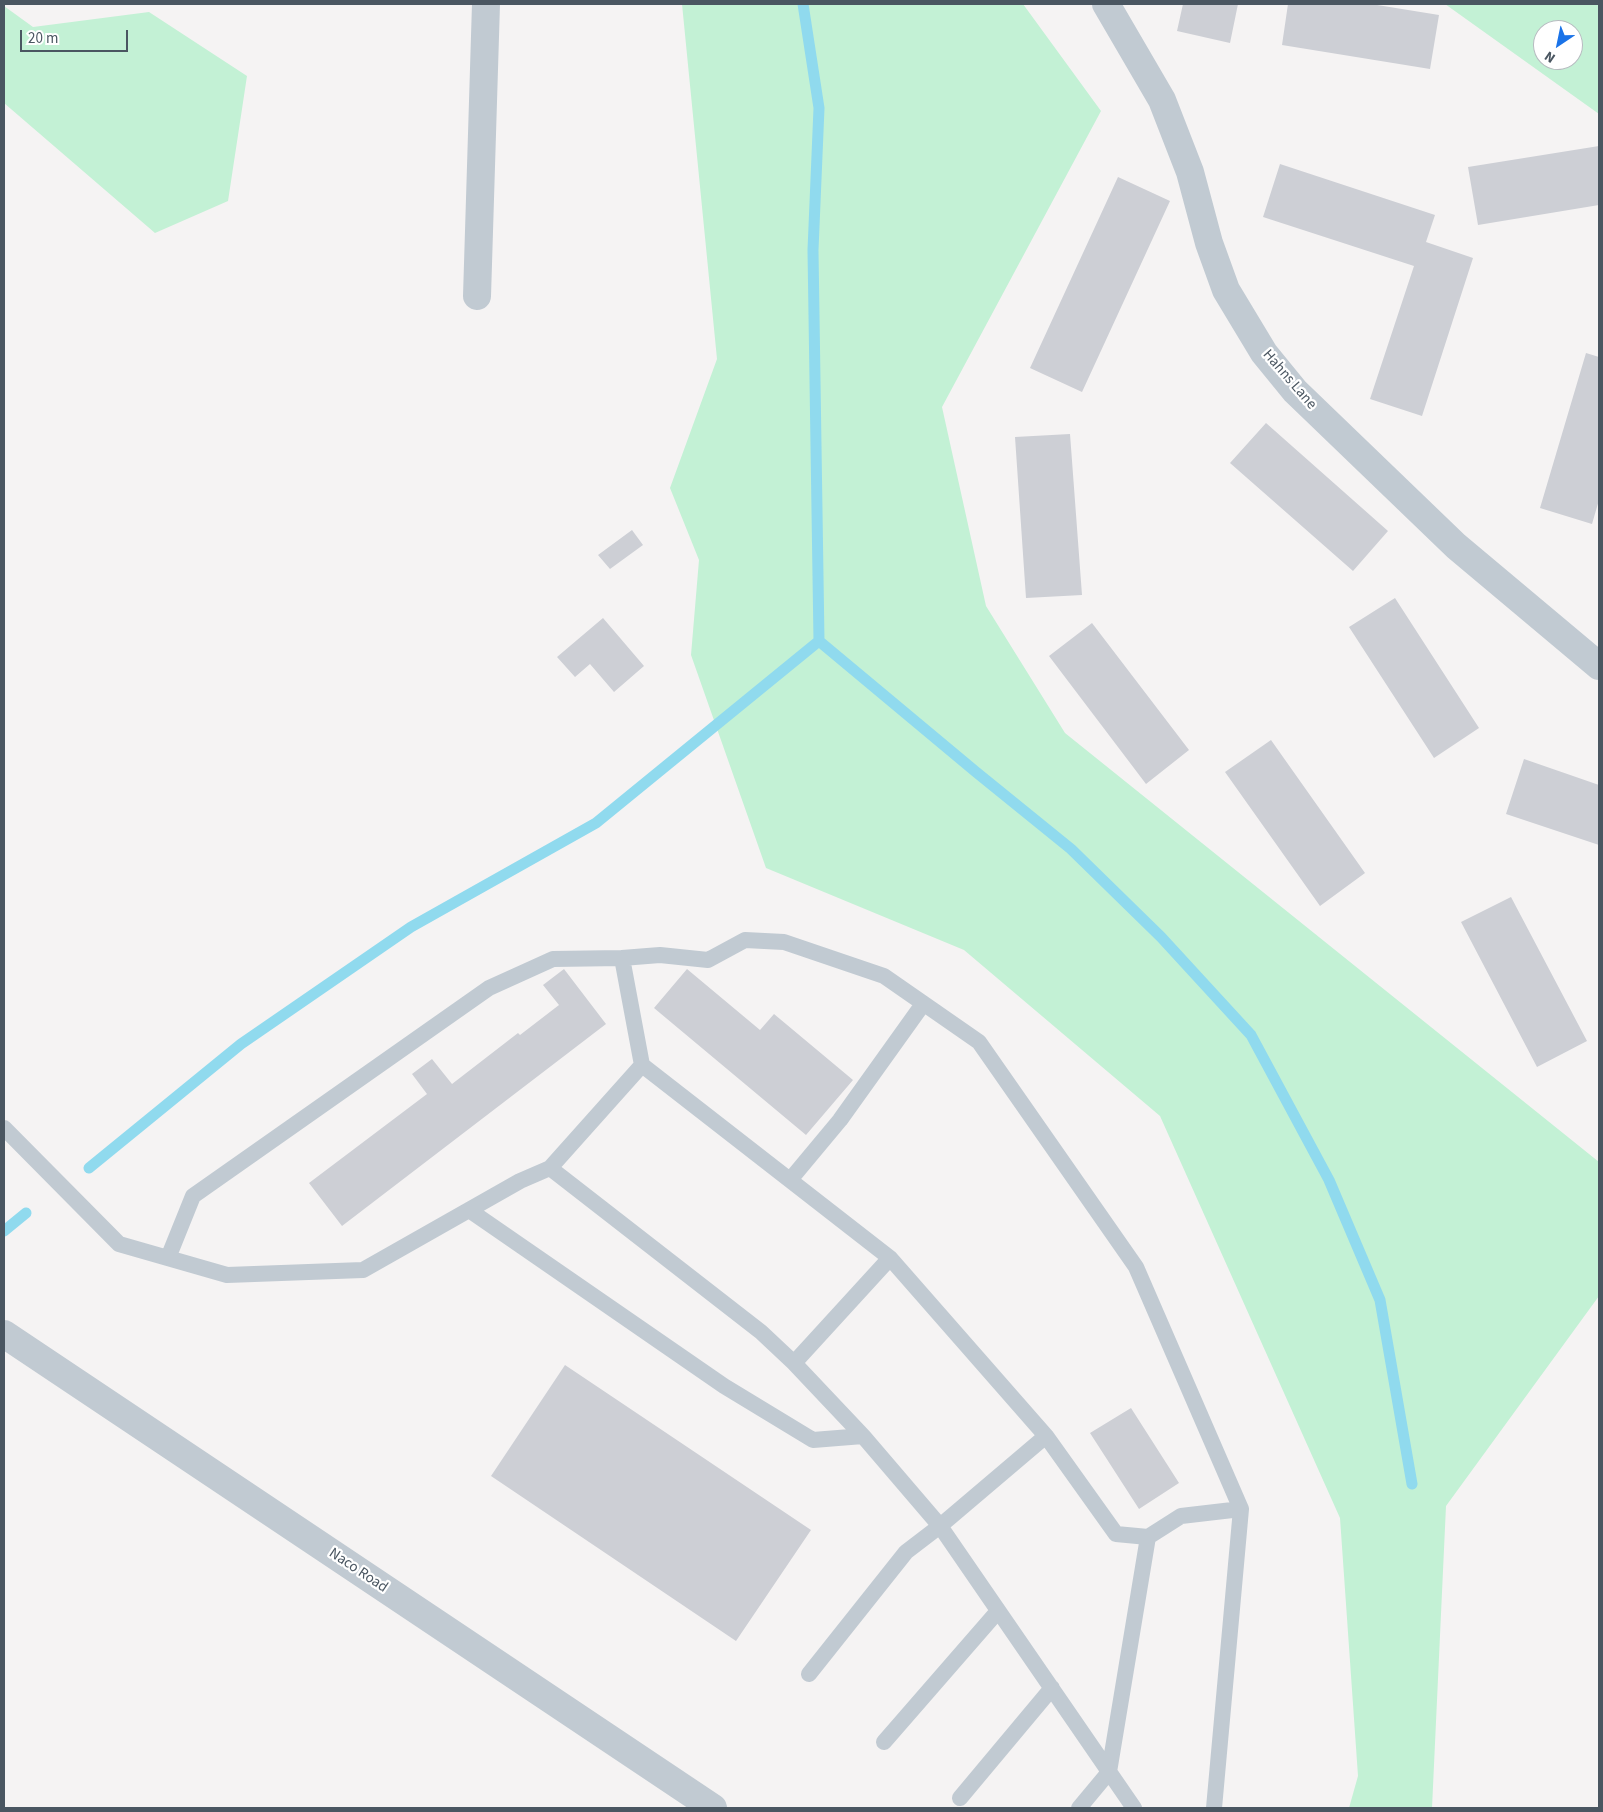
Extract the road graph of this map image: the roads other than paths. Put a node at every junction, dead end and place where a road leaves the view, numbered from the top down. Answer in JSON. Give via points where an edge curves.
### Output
{"nodes":[{"id":1,"x":486,"y":4,"type":"edge"},
{"id":2,"x":1106,"y":4,"type":"edge"},
{"id":3,"x":478,"y":296,"type":"dead end"},
{"id":4,"x":1599,"y":666,"type":"edge"},
{"id":5,"x":622,"y":958,"type":"junction"},
{"id":6,"x":923,"y":1004,"type":"junction"},
{"id":7,"x":642,"y":1065,"type":"junction"},
{"id":8,"x":4,"y":1128,"type":"edge"},
{"id":9,"x":550,"y":1168,"type":"junction"},
{"id":10,"x":790,"y":1180,"type":"junction"},
{"id":11,"x":469,"y":1210,"type":"junction"},
{"id":12,"x":168,"y":1258,"type":"junction"},
{"id":13,"x":890,"y":1258,"type":"junction"},
{"id":14,"x":4,"y":1334,"type":"edge"},
{"id":15,"x":794,"y":1363,"type":"junction"},
{"id":16,"x":863,"y":1436,"type":"junction"},
{"id":17,"x":1046,"y":1436,"type":"junction"},
{"id":18,"x":1241,"y":1509,"type":"junction"},
{"id":19,"x":940,"y":1526,"type":"junction"},
{"id":20,"x":1148,"y":1537,"type":"junction"},
{"id":21,"x":998,"y":1611,"type":"junction"},
{"id":22,"x":809,"y":1674,"type":"dead end"},
{"id":23,"x":1052,"y":1688,"type":"junction"},
{"id":24,"x":884,"y":1742,"type":"dead end"},
{"id":25,"x":1109,"y":1772,"type":"junction"},
{"id":26,"x":960,"y":1798,"type":"dead end"},
{"id":27,"x":713,"y":1808,"type":"edge"},
{"id":28,"x":1079,"y":1808,"type":"edge"},
{"id":29,"x":1134,"y":1808,"type":"edge"},
{"id":30,"x":1214,"y":1808,"type":"edge"}],
"edges":[{"from":1,"to":3,"type":"street"},
{"from":2,"to":4,"type":"street","name":"Hahns Lane","via":[[1162,100],[1190,172],[1209,243],[1226,290],[1264,353],[1295,391],[1456,546]]},
{"from":5,"to":6,"type":"lane","via":[[660,955],[708,960],[745,940],[784,942],[884,976]]},
{"from":5,"to":7,"type":"lane"},
{"from":5,"to":12,"type":"lane","via":[[553,959],[489,988],[193,1196]]},
{"from":6,"to":10,"type":"lane","via":[[840,1120]]},
{"from":6,"to":18,"type":"lane","via":[[979,1042],[1136,1267]]},
{"from":7,"to":9,"type":"lane"},
{"from":7,"to":10,"type":"lane"},
{"from":8,"to":12,"type":"lane","via":[[119,1244]]},
{"from":9,"to":11,"type":"lane"},
{"from":9,"to":15,"type":"lane","via":[[760,1332]]},
{"from":10,"to":13,"type":"lane"},
{"from":11,"to":12,"type":"lane","via":[[363,1270],[227,1275]]},
{"from":11,"to":16,"type":"lane","via":[[724,1386],[813,1440]]},
{"from":13,"to":15,"type":"lane"},
{"from":13,"to":17,"type":"lane"},
{"from":14,"to":27,"type":"street","name":"Naco Road"},
{"from":15,"to":16,"type":"lane"},
{"from":16,"to":19,"type":"lane"},
{"from":17,"to":19,"type":"lane"},
{"from":17,"to":20,"type":"lane","via":[[1116,1534]]},
{"from":18,"to":20,"type":"lane","via":[[1181,1516]]},
{"from":18,"to":30,"type":"lane"},
{"from":19,"to":21,"type":"lane"},
{"from":19,"to":22,"type":"lane","via":[[906,1552]]},
{"from":20,"to":25,"type":"lane"},
{"from":21,"to":23,"type":"lane"},
{"from":21,"to":24,"type":"lane"},
{"from":23,"to":25,"type":"lane"},
{"from":23,"to":26,"type":"lane"},
{"from":25,"to":28,"type":"lane"},
{"from":25,"to":29,"type":"lane"}]}
